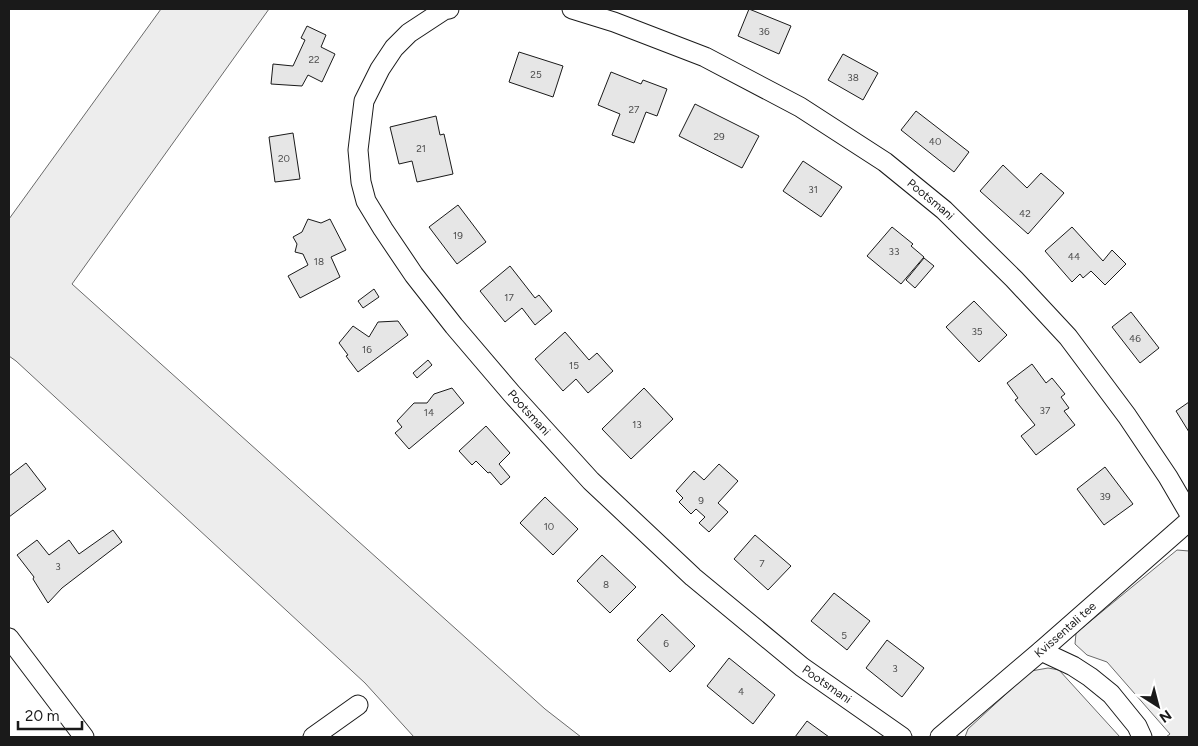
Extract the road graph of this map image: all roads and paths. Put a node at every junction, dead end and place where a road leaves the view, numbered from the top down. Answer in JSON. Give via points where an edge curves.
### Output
{"nodes":[{"id":1,"x":449,"y":9,"type":"edge"},
{"id":2,"x":572,"y":9,"type":"edge"},
{"id":3,"x":1189,"y":513,"type":"edge"},
{"id":4,"x":1189,"y":521,"type":"edge"},
{"id":5,"x":9,"y":638,"type":"edge"},
{"id":6,"x":1041,"y":652,"type":"junction"},
{"id":7,"x":358,"y":705,"type":"dead end"},
{"id":8,"x":84,"y":737,"type":"edge"},
{"id":9,"x":313,"y":737,"type":"edge"},
{"id":10,"x":902,"y":737,"type":"edge"},
{"id":11,"x":940,"y":737,"type":"edge"},
{"id":12,"x":1142,"y":737,"type":"edge"}],
"edges":[{"from":1,"to":10,"type":"street","name":"Pootsmani","via":[[415,29],[394,48],[364,101],[358,150],[361,182],[366,201],[383,229],[454,326],[591,481],[693,577],[795,661]]},
{"from":2,"to":3,"type":"street","name":"Pootsmani","via":[[705,57],[800,107],[885,162],[951,217],[1068,337],[1127,416]]},
{"from":4,"to":6,"type":"street","name":"Kvissentali tee"},
{"from":5,"to":8,"type":"street"},
{"from":6,"to":11,"type":"street","name":"Kvissentali tee"},
{"from":6,"to":12,"type":"street","via":[[1074,666],[1111,694]]},
{"from":7,"to":9,"type":"street"}]}
